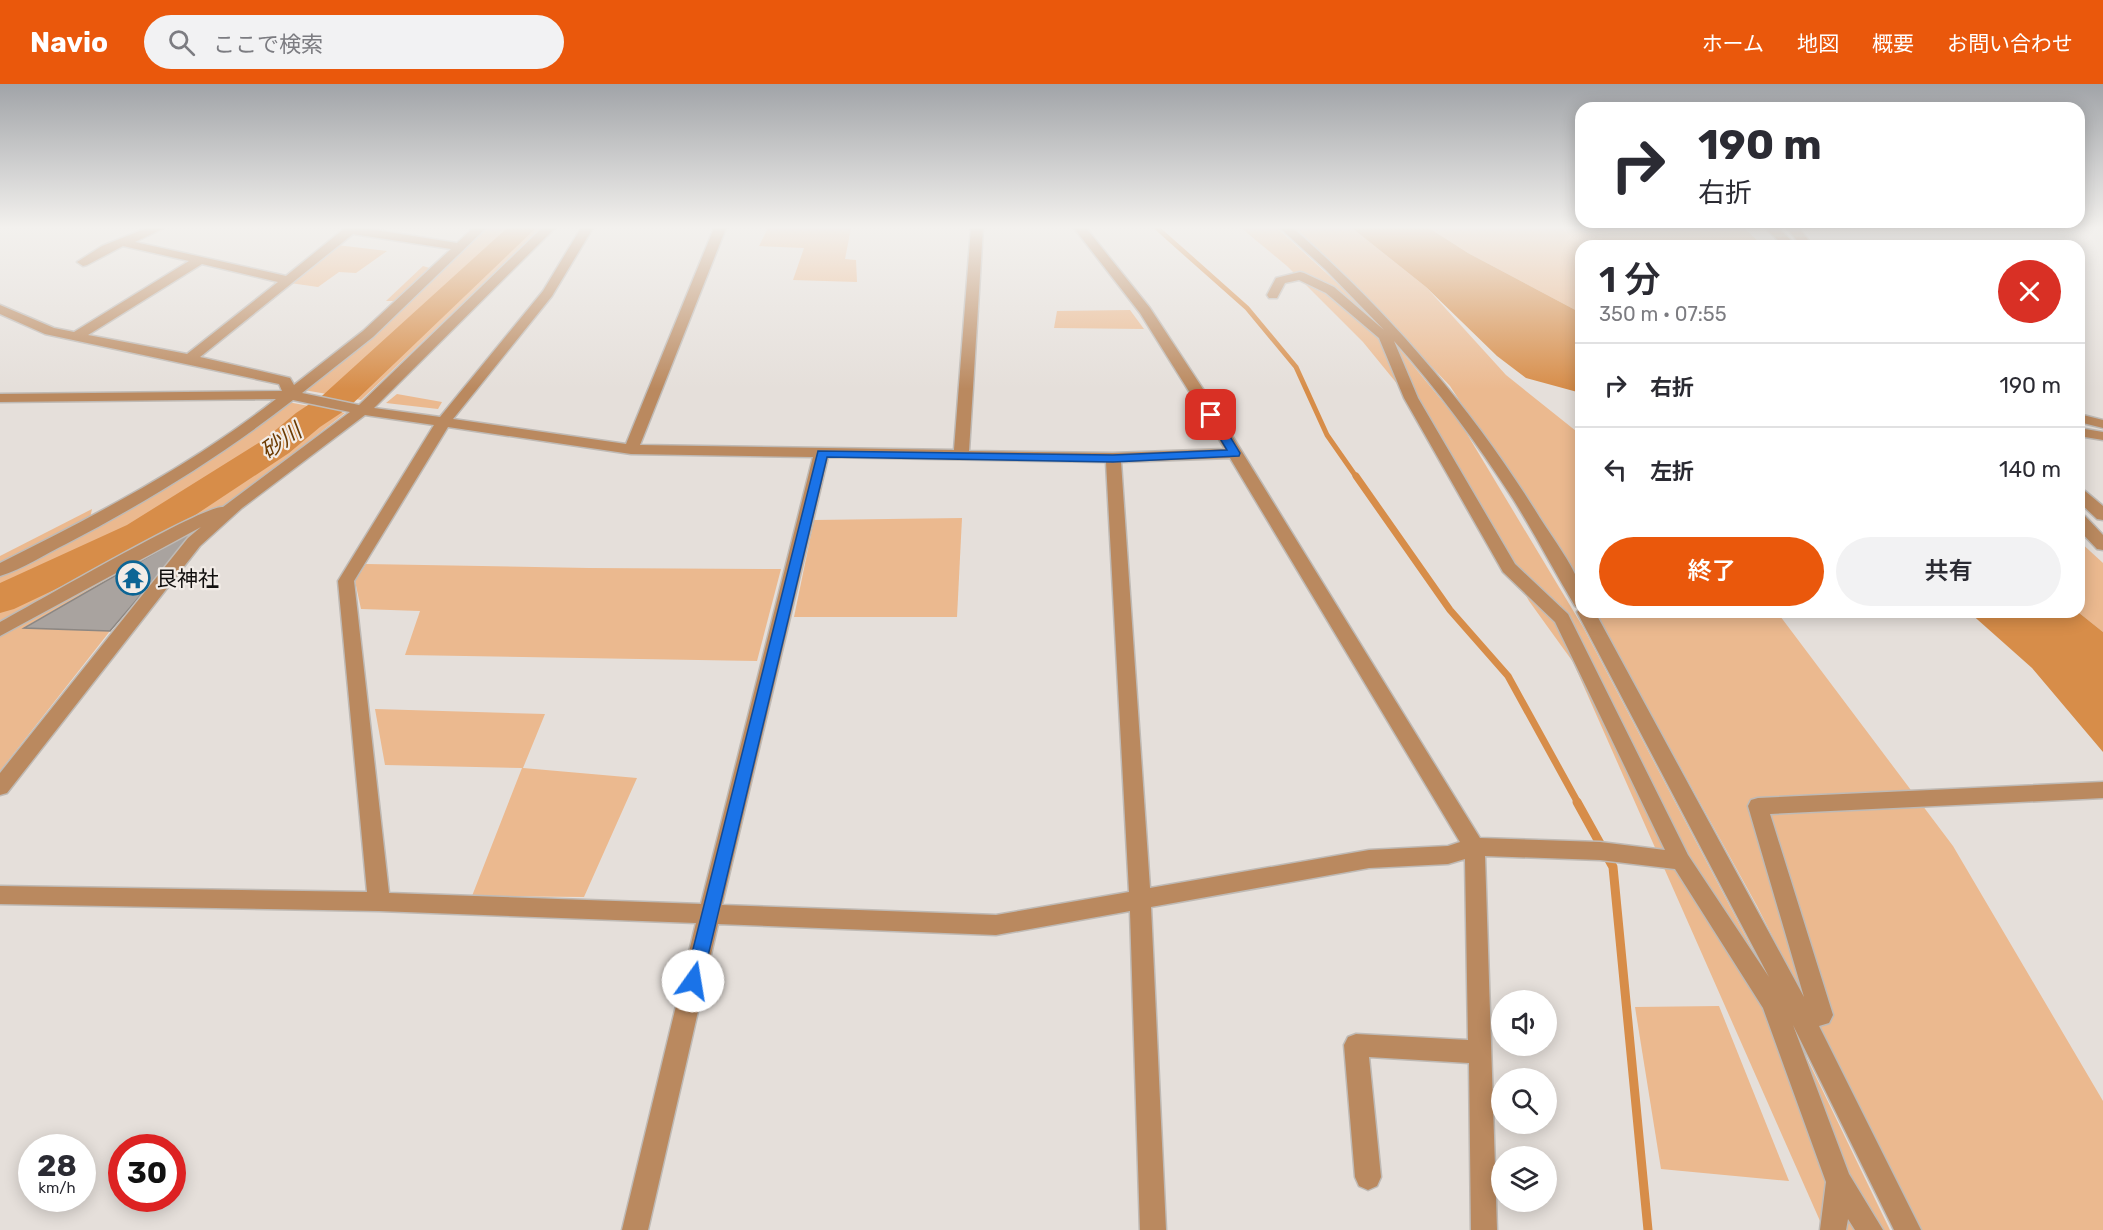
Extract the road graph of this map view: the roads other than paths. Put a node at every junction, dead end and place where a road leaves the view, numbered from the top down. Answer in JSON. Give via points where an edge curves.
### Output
{"nodes":[{"id":1,"x":165,"y":281,"type":"edge"},
{"id":2,"x":285,"y":281,"type":"edge"},
{"id":3,"x":424,"y":281,"type":"edge"},
{"id":4,"x":493,"y":281,"type":"edge"},
{"id":5,"x":555,"y":281,"type":"edge"},
{"id":6,"x":699,"y":281,"type":"edge"},
{"id":7,"x":973,"y":281,"type":"edge"},
{"id":8,"x":1122,"y":281,"type":"edge"},
{"id":9,"x":1280,"y":281,"type":"edge"},
{"id":10,"x":1312,"y":281,"type":"edge"},
{"id":11,"x":1343,"y":281,"type":"edge"},
{"id":12,"x":1273,"y":295,"type":"dead end"},
{"id":13,"x":0,"y":309,"type":"edge"},
{"id":14,"x":1390,"y":335,"type":"junction"},
{"id":15,"x":76,"y":336,"type":"junction"},
{"id":16,"x":190,"y":359,"type":"junction"},
{"id":17,"x":291,"y":395,"type":"junction"},
{"id":18,"x":0,"y":398,"type":"edge"},
{"id":19,"x":359,"y":409,"type":"junction"},
{"id":20,"x":2085,"y":420,"type":"edge"},
{"id":21,"x":444,"y":421,"type":"junction"},
{"id":22,"x":2103,"y":424,"type":"edge"},
{"id":23,"x":2085,"y":433,"type":"edge"},
{"id":24,"x":2103,"y":436,"type":"edge"},
{"id":25,"x":632,"y":449,"type":"junction"},
{"id":26,"x":822,"y":453,"type":"junction"},
{"id":27,"x":1234,"y":453,"type":"junction"},
{"id":28,"x":961,"y":455,"type":"junction"},
{"id":29,"x":1113,"y":458,"type":"junction"},
{"id":30,"x":2085,"y":499,"type":"edge"},
{"id":31,"x":236,"y":504,"type":"junction"},
{"id":32,"x":2103,"y":514,"type":"edge"},
{"id":33,"x":2085,"y":526,"type":"edge"},
{"id":34,"x":2103,"y":545,"type":"edge"},
{"id":35,"x":0,"y":570,"type":"edge"},
{"id":36,"x":1575,"y":592,"type":"edge"},
{"id":37,"x":1589,"y":618,"type":"edge"},
{"id":38,"x":0,"y":630,"type":"edge"},
{"id":39,"x":0,"y":787,"type":"edge"},
{"id":40,"x":2103,"y":790,"type":"edge"},
{"id":41,"x":1474,"y":847,"type":"junction"},
{"id":42,"x":1681,"y":861,"type":"junction"},
{"id":43,"x":0,"y":895,"type":"edge"},
{"id":44,"x":1140,"y":898,"type":"junction"},
{"id":45,"x":379,"y":902,"type":"junction"},
{"id":46,"x":709,"y":914,"type":"junction"},
{"id":47,"x":1773,"y":1003,"type":"junction"},
{"id":48,"x":1803,"y":1018,"type":"junction"},
{"id":49,"x":1480,"y":1052,"type":"junction"},
{"id":50,"x":1368,"y":1177,"type":"dead end"},
{"id":51,"x":1839,"y":1182,"type":"junction"},
{"id":52,"x":635,"y":1230,"type":"edge"},
{"id":53,"x":1153,"y":1230,"type":"edge"},
{"id":54,"x":1484,"y":1230,"type":"edge"},
{"id":55,"x":1833,"y":1230,"type":"edge"},
{"id":56,"x":1870,"y":1230,"type":"edge"},
{"id":57,"x":1908,"y":1230,"type":"edge"}],
"edges":[{"from":1,"to":15,"type":"street"},
{"from":2,"to":16,"type":"street"},
{"from":3,"to":17,"type":"street"},
{"from":4,"to":19,"type":"street"},
{"from":5,"to":21,"type":"street"},
{"from":6,"to":25,"type":"street"},
{"from":7,"to":28,"type":"street"},
{"from":8,"to":27,"type":"street","via":[[1145,311]]},
{"from":9,"to":12,"type":"street"},
{"from":10,"to":14,"type":"street","via":[[1330,290]]},
{"from":11,"to":14,"type":"street"},
{"from":13,"to":15,"type":"street","via":[[50,331]]},
{"from":14,"to":36,"type":"street","via":[[1459,412],[1517,493]]},
{"from":14,"to":42,"type":"street","via":[[1411,398],[1509,568],[1562,618]]},
{"from":15,"to":16,"type":"street"},
{"from":16,"to":17,"type":"street","via":[[285,381]]},
{"from":17,"to":18,"type":"street"},
{"from":17,"to":19,"type":"street"},
{"from":17,"to":35,"type":"street","via":[[191,465],[103,518]]},
{"from":19,"to":21,"type":"street"},
{"from":19,"to":31,"type":"street"},
{"from":20,"to":22,"type":"street"},
{"from":21,"to":25,"type":"street"},
{"from":21,"to":45,"type":"street","via":[[346,581]]},
{"from":23,"to":24,"type":"street"},
{"from":25,"to":26,"type":"street"},
{"from":26,"to":28,"type":"street"},
{"from":26,"to":46,"type":"street"},
{"from":27,"to":29,"type":"street"},
{"from":27,"to":41,"type":"street"},
{"from":28,"to":29,"type":"street"},
{"from":29,"to":44,"type":"street"},
{"from":30,"to":32,"type":"street"},
{"from":31,"to":38,"type":"street"},
{"from":31,"to":39,"type":"street","via":[[194,542]]},
{"from":33,"to":34,"type":"street"},
{"from":37,"to":48,"type":"street"},
{"from":40,"to":48,"type":"street","via":[[1758,806],[1821,1015]]},
{"from":41,"to":42,"type":"street","via":[[1600,851]]},
{"from":41,"to":44,"type":"street","via":[[1448,855],[1369,859]]},
{"from":41,"to":49,"type":"street"},
{"from":42,"to":47,"type":"street"},
{"from":43,"to":45,"type":"street"},
{"from":44,"to":46,"type":"street","via":[[996,925]]},
{"from":44,"to":53,"type":"street"},
{"from":45,"to":46,"type":"street"},
{"from":46,"to":52,"type":"street"},
{"from":47,"to":48,"type":"street"},
{"from":47,"to":51,"type":"street"},
{"from":48,"to":57,"type":"street"},
{"from":49,"to":50,"type":"street","via":[[1356,1045]]},
{"from":49,"to":54,"type":"street"},
{"from":51,"to":55,"type":"street"},
{"from":51,"to":56,"type":"street"}]}
